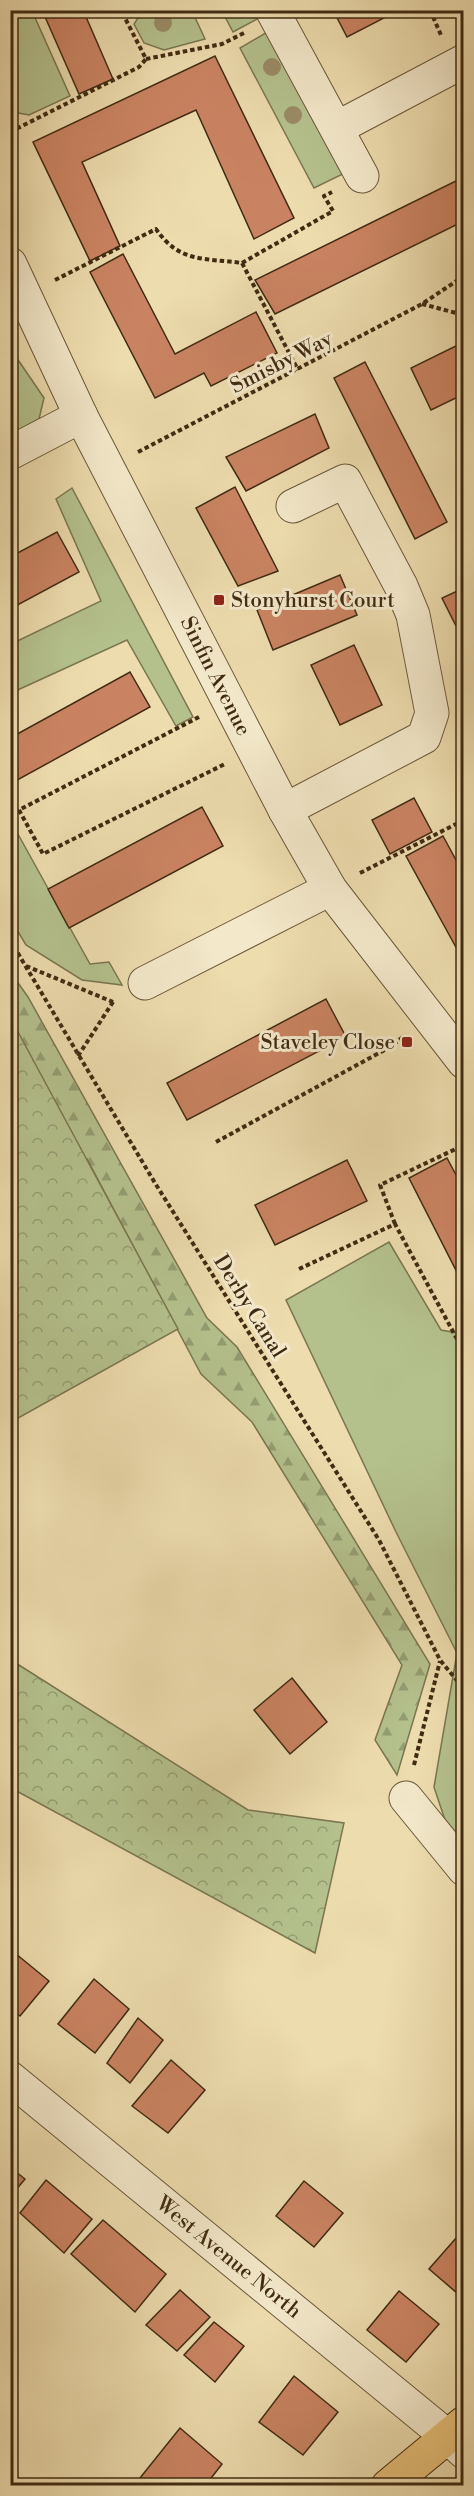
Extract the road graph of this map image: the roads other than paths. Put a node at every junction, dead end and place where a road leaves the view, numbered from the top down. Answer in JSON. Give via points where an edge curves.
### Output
{"nodes":[{"id":1,"x":272,"y":10,"type":"edge"},
{"id":2,"x":464,"y":61,"type":"edge"},
{"id":3,"x":338,"y":128,"type":"junction"},
{"id":4,"x":362,"y":176,"type":"road end"},
{"id":5,"x":10,"y":264,"type":"edge"},
{"id":6,"x":81,"y":416,"type":"junction"},
{"id":7,"x":10,"y":453,"type":"edge"},
{"id":8,"x":293,"y":506,"type":"dead end"},
{"id":9,"x":285,"y":810,"type":"junction"},
{"id":10,"x":330,"y":889,"type":"junction"},
{"id":11,"x":145,"y":983,"type":"road end"},
{"id":12,"x":464,"y":1062,"type":"edge"},
{"id":13,"x":406,"y":1798,"type":"road end"},
{"id":14,"x":464,"y":1869,"type":"edge"},
{"id":15,"x":10,"y":2078,"type":"edge"},
{"id":16,"x":458,"y":2437,"type":"edge"},
{"id":17,"x":388,"y":2486,"type":"edge"}],
"edges":[{"from":1,"to":3,"type":"street"},
{"from":2,"to":3,"type":"street"},
{"from":3,"to":4,"type":"street"},
{"from":5,"to":6,"type":"street","name":"Sinfin Avenue"},
{"from":6,"to":7,"type":"street"},
{"from":6,"to":9,"type":"street","name":"Sinfin Avenue"},
{"from":8,"to":9,"type":"street","via":[[345,481],[413,615],[432,712],[424,737]]},
{"from":9,"to":10,"type":"street","name":"Sinfin Avenue"},
{"from":10,"to":11,"type":"street"},
{"from":10,"to":12,"type":"street","name":"Sinfin Avenue"},
{"from":13,"to":14,"type":"street"},
{"from":15,"to":16,"type":"street","name":"West Avenue North"},
{"from":16,"to":17,"type":"main road"}]}
